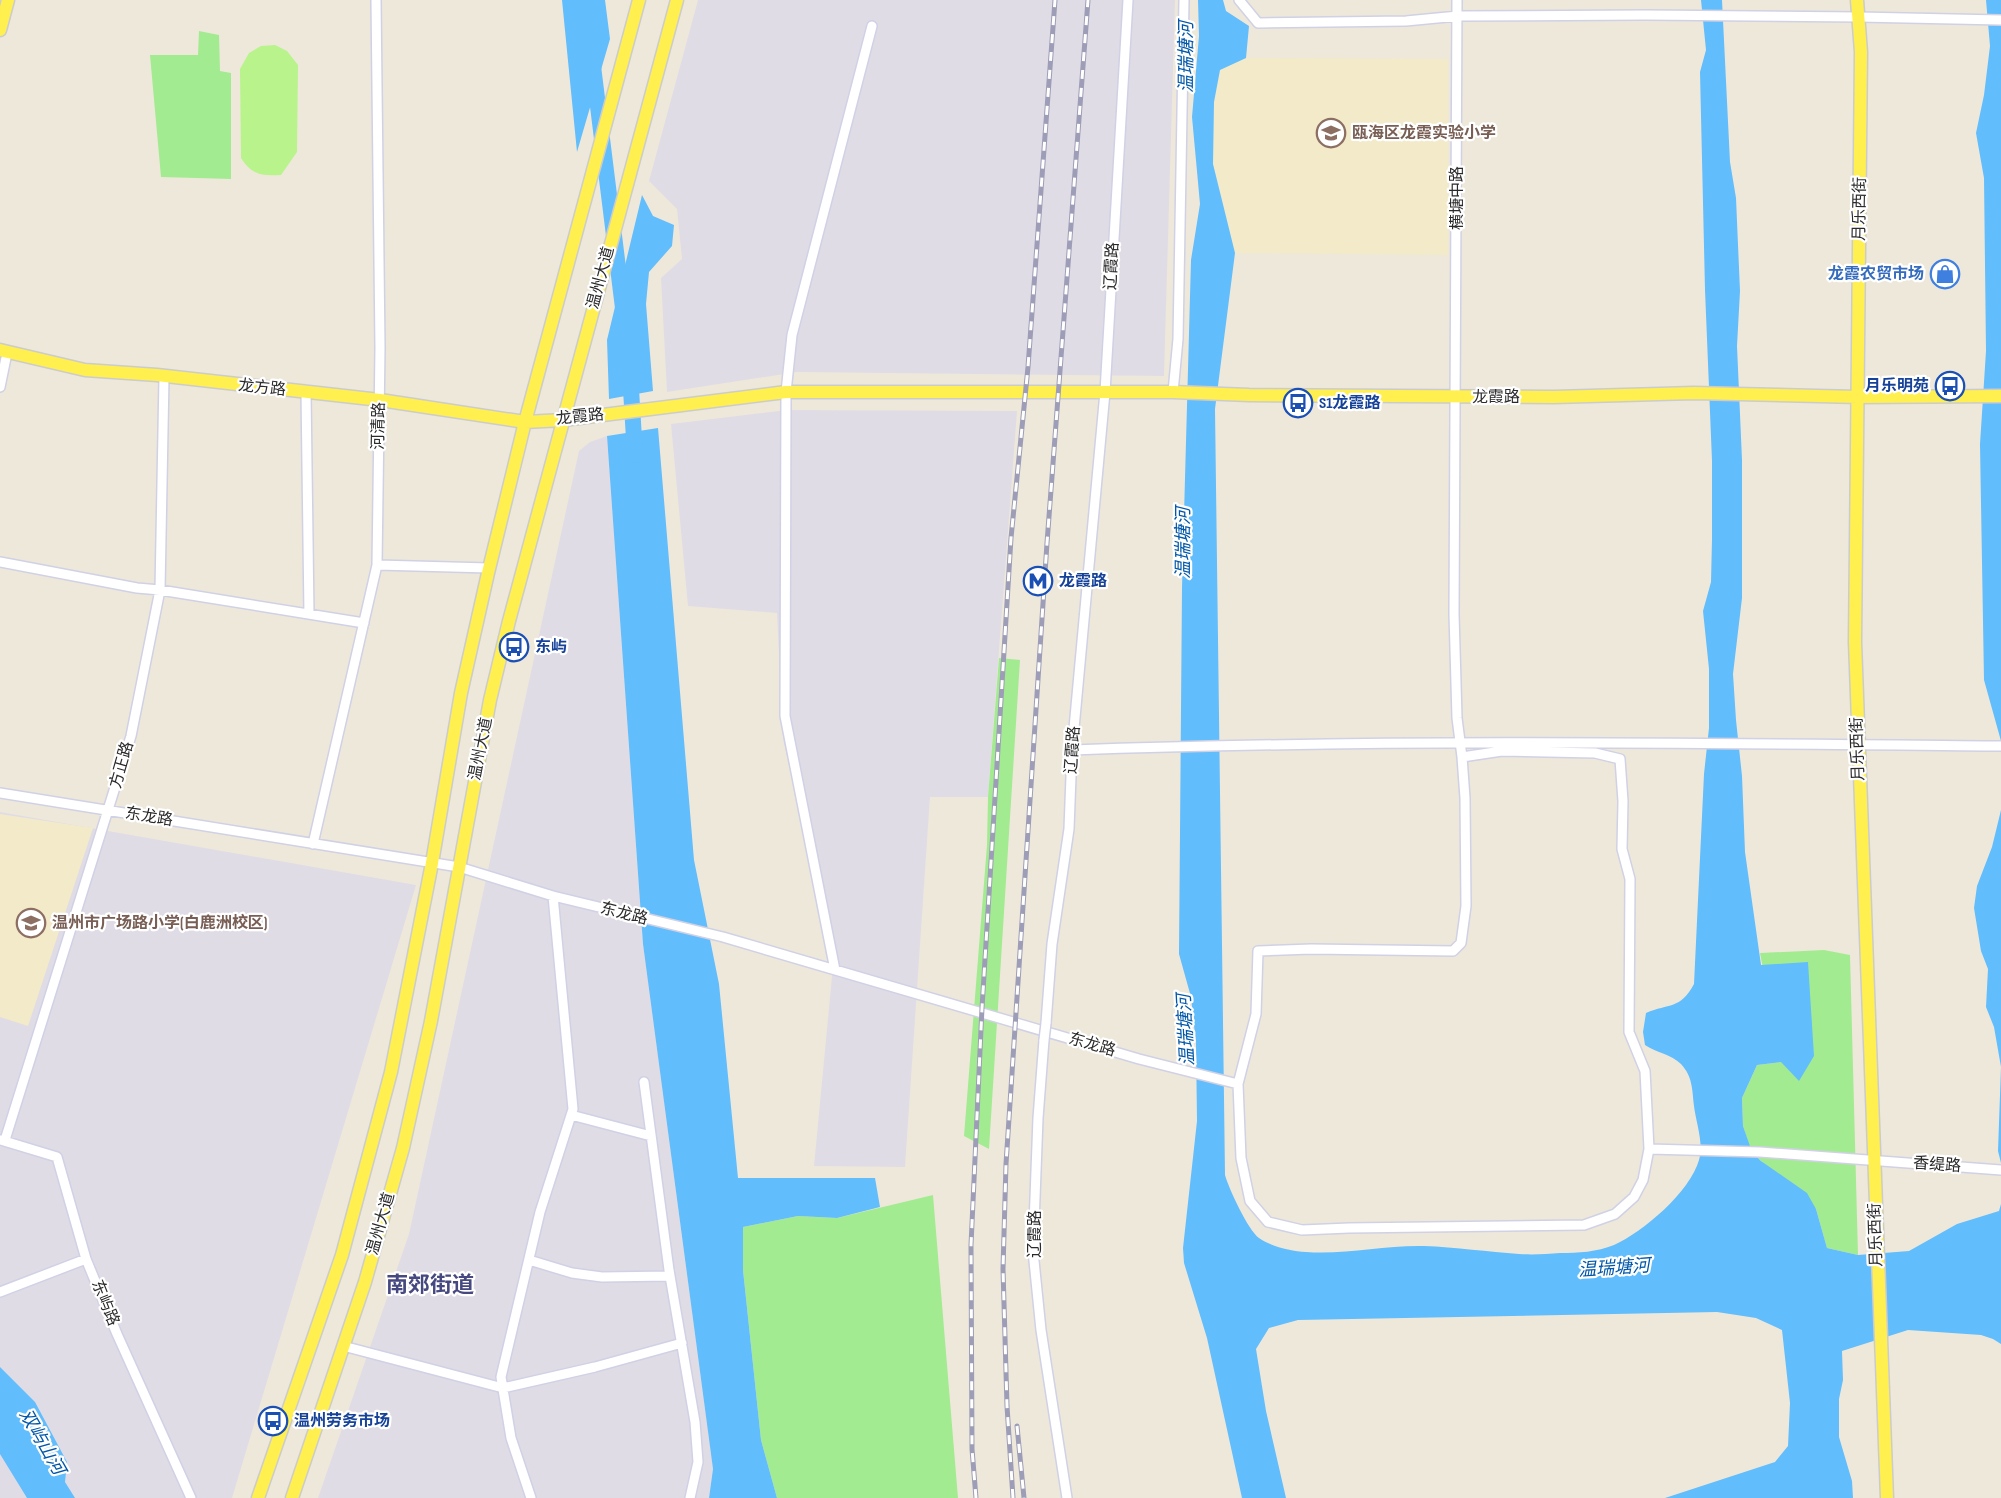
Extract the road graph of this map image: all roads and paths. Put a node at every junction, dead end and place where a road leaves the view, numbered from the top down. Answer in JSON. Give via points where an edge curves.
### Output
{"nodes":[{"id":1,"x":8,"y":0,"type":"edge"},
{"id":2,"x":376,"y":0,"type":"edge"},
{"id":3,"x":639,"y":0,"type":"edge"},
{"id":4,"x":677,"y":0,"type":"edge"},
{"id":5,"x":1128,"y":0,"type":"edge"},
{"id":6,"x":1184,"y":0,"type":"edge"},
{"id":7,"x":1239,"y":0,"type":"edge"},
{"id":8,"x":1457,"y":0,"type":"edge"},
{"id":9,"x":1857,"y":0,"type":"edge"},
{"id":10,"x":1458,"y":16,"type":"junction"},
{"id":11,"x":1859,"y":17,"type":"junction"},
{"id":12,"x":2001,"y":20,"type":"edge"},
{"id":13,"x":872,"y":26,"type":"dead end"},
{"id":14,"x":1,"y":27,"type":"edge"},
{"id":15,"x":4,"y":352,"type":"edge"},
{"id":16,"x":164,"y":377,"type":"junction"},
{"id":17,"x":0,"y":387,"type":"edge"},
{"id":18,"x":306,"y":392,"type":"junction"},
{"id":19,"x":786,"y":392,"type":"junction"},
{"id":20,"x":1105,"y":392,"type":"junction"},
{"id":21,"x":1173,"y":392,"type":"junction"},
{"id":22,"x":1456,"y":396,"type":"junction"},
{"id":23,"x":2001,"y":396,"type":"edge"},
{"id":24,"x":1858,"y":397,"type":"junction"},
{"id":25,"x":380,"y":400,"type":"junction"},
{"id":26,"x":563,"y":420,"type":"junction"},
{"id":27,"x":525,"y":422,"type":"junction"},
{"id":28,"x":0,"y":562,"type":"edge"},
{"id":29,"x":378,"y":565,"type":"junction"},
{"id":30,"x":489,"y":568,"type":"junction"},
{"id":31,"x":160,"y":590,"type":"junction"},
{"id":32,"x":309,"y":614,"type":"junction"},
{"id":33,"x":364,"y":623,"type":"junction"},
{"id":34,"x":1461,"y":742,"type":"junction"},
{"id":35,"x":1858,"y":744,"type":"junction"},
{"id":36,"x":2001,"y":746,"type":"edge"},
{"id":37,"x":1072,"y":750,"type":"junction"},
{"id":38,"x":1462,"y":757,"type":"junction"},
{"id":39,"x":0,"y":793,"type":"edge"},
{"id":40,"x":108,"y":811,"type":"junction"},
{"id":41,"x":313,"y":844,"type":"junction"},
{"id":42,"x":432,"y":863,"type":"junction"},
{"id":43,"x":459,"y":867,"type":"junction"},
{"id":44,"x":554,"y":896,"type":"junction"},
{"id":45,"x":834,"y":970,"type":"junction"},
{"id":46,"x":644,"y":1082,"type":"dead end"},
{"id":47,"x":1235,"y":1083,"type":"junction"},
{"id":48,"x":571,"y":1115,"type":"junction"},
{"id":49,"x":651,"y":1136,"type":"junction"},
{"id":50,"x":2,"y":1140,"type":"edge"},
{"id":51,"x":1649,"y":1149,"type":"junction"},
{"id":52,"x":1873,"y":1161,"type":"junction"},
{"id":53,"x":2001,"y":1170,"type":"edge"},
{"id":54,"x":86,"y":1258,"type":"junction"},
{"id":55,"x":529,"y":1260,"type":"junction"},
{"id":56,"x":670,"y":1276,"type":"junction"},
{"id":57,"x":0,"y":1292,"type":"edge"},
{"id":58,"x":682,"y":1343,"type":"junction"},
{"id":59,"x":344,"y":1346,"type":"junction"},
{"id":60,"x":503,"y":1388,"type":"junction"},
{"id":61,"x":191,"y":1498,"type":"edge"},
{"id":62,"x":258,"y":1498,"type":"edge"},
{"id":63,"x":292,"y":1498,"type":"edge"},
{"id":64,"x":531,"y":1498,"type":"edge"},
{"id":65,"x":690,"y":1498,"type":"edge"},
{"id":66,"x":1067,"y":1498,"type":"edge"},
{"id":67,"x":1887,"y":1498,"type":"edge"}],
"edges":[{"from":1,"to":14,"type":"main road"},
{"from":2,"to":25,"type":"street","name":"河清路"},
{"from":3,"to":27,"type":"main road","name":"温州大道"},
{"from":4,"to":26,"type":"main road","name":"温州大道"},
{"from":5,"to":20,"type":"street","name":"辽霞路"},
{"from":6,"to":21,"type":"street","via":[[1178,339]]},
{"from":7,"to":10,"type":"street","via":[[1258,23],[1406,21]]},
{"from":8,"to":10,"type":"street","name":"横塘中路"},
{"from":9,"to":11,"type":"main road","name":"月乐西街"},
{"from":10,"to":11,"type":"street"},
{"from":10,"to":22,"type":"street","name":"横塘中路"},
{"from":11,"to":12,"type":"street"},
{"from":11,"to":24,"type":"main road","name":"月乐西街"},
{"from":13,"to":19,"type":"street","via":[[792,335]]},
{"from":15,"to":16,"type":"main road","name":"龙方路","via":[[85,370]]},
{"from":15,"to":17,"type":"street"},
{"from":16,"to":18,"type":"main road","name":"龙方路"},
{"from":16,"to":31,"type":"street","name":"方正路"},
{"from":18,"to":25,"type":"main road","name":"龙方路"},
{"from":18,"to":32,"type":"street"},
{"from":19,"to":20,"type":"main road","name":"龙霞路"},
{"from":19,"to":26,"type":"main road","name":"龙霞路"},
{"from":19,"to":45,"type":"street","via":[[785,716]]},
{"from":20,"to":21,"type":"main road","name":"龙霞路"},
{"from":20,"to":37,"type":"street","name":"辽霞路"},
{"from":21,"to":22,"type":"main road","name":"龙霞路"},
{"from":22,"to":24,"type":"main road","name":"龙霞路","via":[[1694,393]]},
{"from":22,"to":34,"type":"street","name":"横塘中路","via":[[1454,614]]},
{"from":23,"to":24,"type":"main road","name":"龙霞路"},
{"from":24,"to":35,"type":"main road","name":"月乐西街","via":[[1855,642]]},
{"from":25,"to":27,"type":"main road","name":"龙方路"},
{"from":25,"to":29,"type":"street","name":"河清路"},
{"from":26,"to":27,"type":"main road","name":"龙霞路"},
{"from":26,"to":43,"type":"main road","name":"温州大道","via":[[490,700]]},
{"from":27,"to":30,"type":"main road","name":"温州大道"},
{"from":28,"to":31,"type":"street"},
{"from":29,"to":30,"type":"street"},
{"from":29,"to":33,"type":"street","name":"河清路"},
{"from":30,"to":42,"type":"main road","name":"温州大道","via":[[461,693]]},
{"from":31,"to":32,"type":"street"},
{"from":31,"to":40,"type":"street","name":"方正路","via":[[131,736]]},
{"from":32,"to":33,"type":"street"},
{"from":33,"to":41,"type":"street","name":"河清路"},
{"from":34,"to":35,"type":"street"},
{"from":34,"to":37,"type":"street"},
{"from":34,"to":38,"type":"street","name":"横塘中路"},
{"from":35,"to":36,"type":"street"},
{"from":35,"to":52,"type":"main road","name":"月乐西街"},
{"from":37,"to":66,"type":"street","name":"辽霞路","bridge":true,"via":[[1069,829],[1052,944],[1044,1040],[1033,1251]]},
{"from":38,"to":47,"type":"street","name":"横塘中路","via":[[1466,906],[1461,943],[1453,951],[1258,951],[1256,1014]]},
{"from":38,"to":51,"type":"street","via":[[1502,751],[1594,753],[1620,759],[1622,849],[1630,879],[1629,1032],[1645,1071]]},
{"from":39,"to":40,"type":"street","name":"东龙路"},
{"from":40,"to":41,"type":"street","name":"东龙路"},
{"from":40,"to":50,"type":"street","name":"方正路"},
{"from":41,"to":42,"type":"street","name":"东龙路"},
{"from":42,"to":43,"type":"street","name":"东龙路"},
{"from":42,"to":62,"type":"main road","name":"温州大道","via":[[391,1072],[369,1157],[342,1255]]},
{"from":43,"to":44,"type":"street","name":"东龙路"},
{"from":43,"to":59,"type":"main road","name":"温州大道","via":[[406,1138]]},
{"from":44,"to":45,"type":"street","name":"东龙路","via":[[710,934]]},
{"from":44,"to":48,"type":"street"},
{"from":45,"to":47,"type":"street","name":"东龙路"},
{"from":46,"to":49,"type":"street"},
{"from":47,"to":51,"type":"street","via":[[1241,1158],[1250,1201],[1268,1222],[1302,1230],[1584,1226],[1615,1214],[1634,1197],[1643,1180]]},
{"from":48,"to":49,"type":"street"},
{"from":48,"to":55,"type":"street"},
{"from":49,"to":56,"type":"street"},
{"from":50,"to":54,"type":"street","name":"东屿路","via":[[57,1157]]},
{"from":51,"to":52,"type":"street","name":"香缇路"},
{"from":52,"to":53,"type":"street","name":"香缇路"},
{"from":52,"to":67,"type":"main road","name":"月乐西街"},
{"from":54,"to":57,"type":"street"},
{"from":54,"to":61,"type":"street","name":"东屿路"},
{"from":55,"to":56,"type":"street","via":[[602,1277]]},
{"from":55,"to":60,"type":"street","via":[[501,1377]]},
{"from":56,"to":58,"type":"street"},
{"from":58,"to":60,"type":"street"},
{"from":58,"to":65,"type":"street","via":[[698,1462]]},
{"from":59,"to":60,"type":"street"},
{"from":59,"to":63,"type":"main road","name":"温州大道"},
{"from":60,"to":64,"type":"street","via":[[511,1438]]}]}
